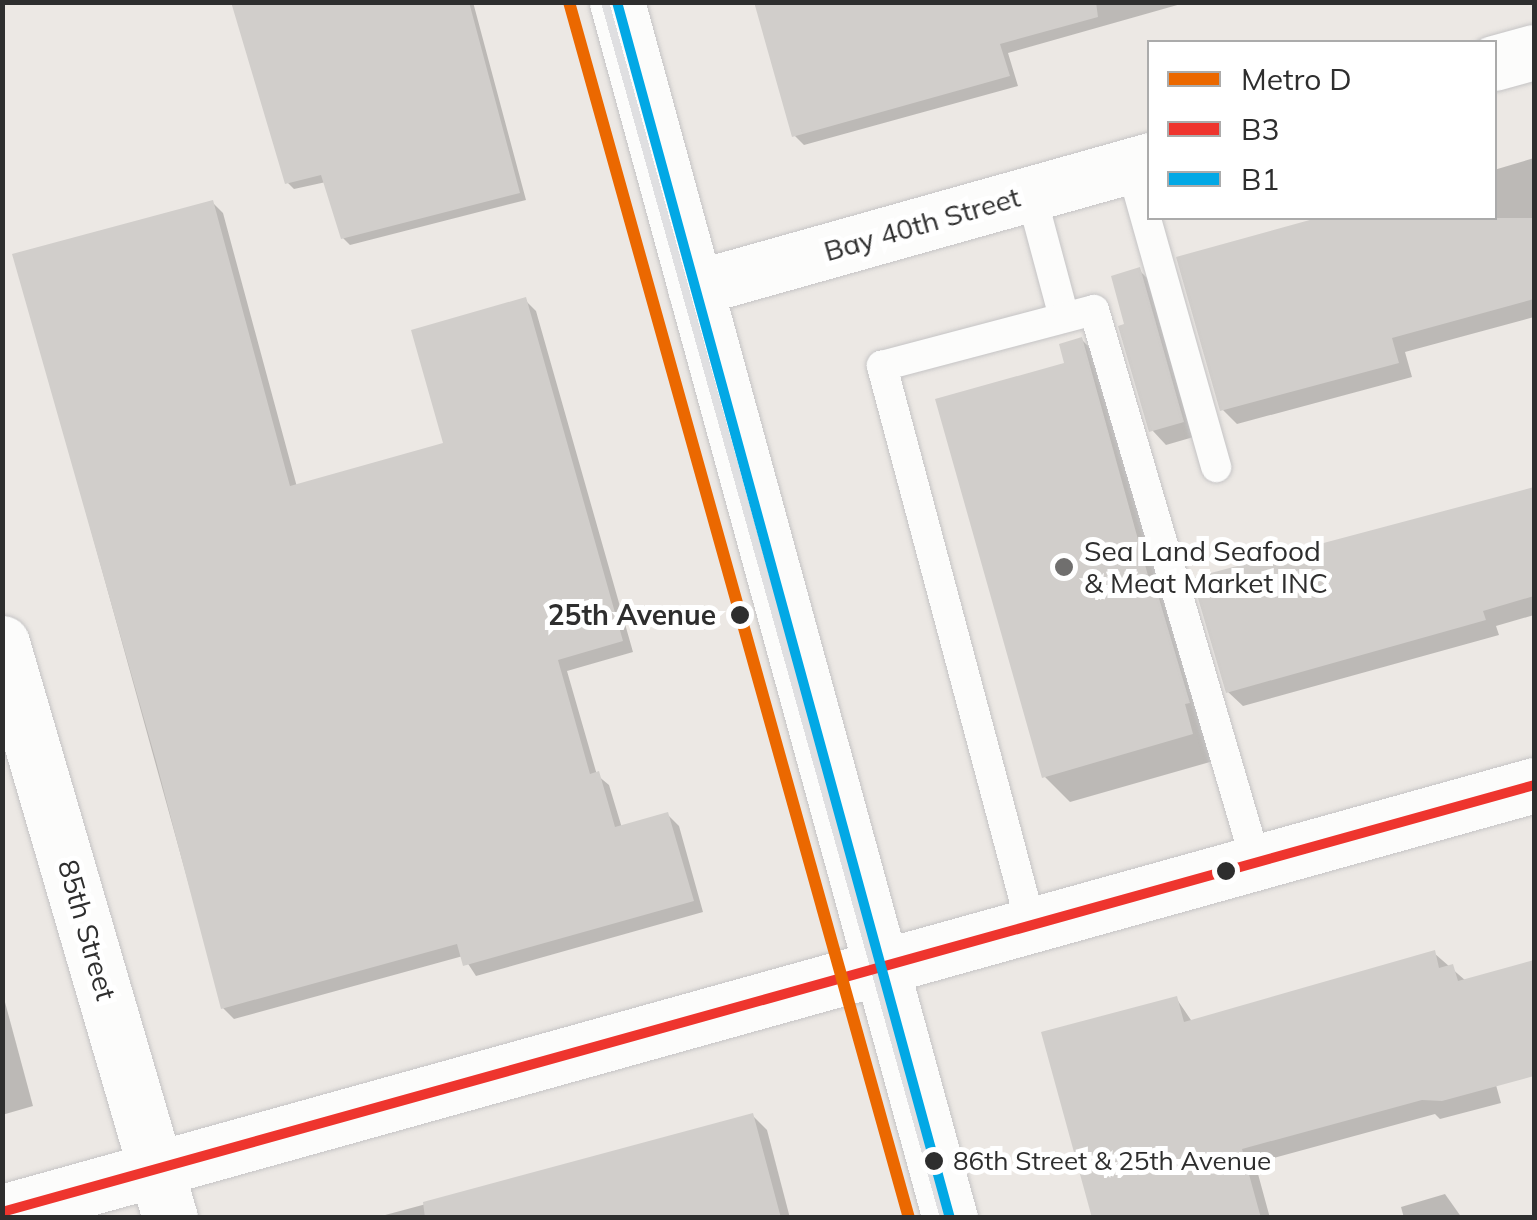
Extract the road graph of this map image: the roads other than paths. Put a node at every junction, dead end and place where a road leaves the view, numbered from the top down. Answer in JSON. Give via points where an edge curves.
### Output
{"nodes":[{"id":1,"x":618,"y":2,"type":"edge"},
{"id":2,"x":1534,"y":52,"type":"edge"},
{"id":3,"x":1497,"y":62,"type":"edge"},
{"id":4,"x":1140,"y":163,"type":"edge"},
{"id":5,"x":1147,"y":191,"type":"edge"},
{"id":6,"x":1031,"y":194,"type":"junction"},
{"id":7,"x":1154,"y":220,"type":"edge"},
{"id":8,"x":695,"y":288,"type":"junction"},
{"id":9,"x":1064,"y":318,"type":"junction"},
{"id":10,"x":1216,"y":466,"type":"dead end"},
{"id":11,"x":2,"y":643,"type":"edge"},
{"id":12,"x":1534,"y":785,"type":"edge"},
{"id":13,"x":1256,"y":862,"type":"junction"},
{"id":14,"x":1031,"y":925,"type":"junction"},
{"id":15,"x":879,"y":968,"type":"junction"},
{"id":16,"x":163,"y":1193,"type":"edge"},
{"id":17,"x":2,"y":1212,"type":"edge"},
{"id":18,"x":950,"y":1218,"type":"edge"}],
"edges":[{"from":1,"to":8,"type":"street"},
{"from":2,"to":3,"type":"street"},
{"from":4,"to":5,"type":"lane"},
{"from":4,"to":6,"type":"street","name":"Bay 40th Street"},
{"from":6,"to":8,"type":"street","name":"Bay 40th Street"},
{"from":6,"to":9,"type":"lane"},
{"from":7,"to":10,"type":"lane"},
{"from":8,"to":15,"type":"street"},
{"from":9,"to":13,"type":"lane","via":[[1094,310]]},
{"from":9,"to":14,"type":"lane","via":[[882,366]]},
{"from":11,"to":16,"type":"street","name":"85th Street"},
{"from":12,"to":13,"type":"street"},
{"from":13,"to":14,"type":"street"},
{"from":14,"to":15,"type":"street"},
{"from":15,"to":16,"type":"street"},
{"from":15,"to":18,"type":"street"},
{"from":16,"to":17,"type":"street"}]}
